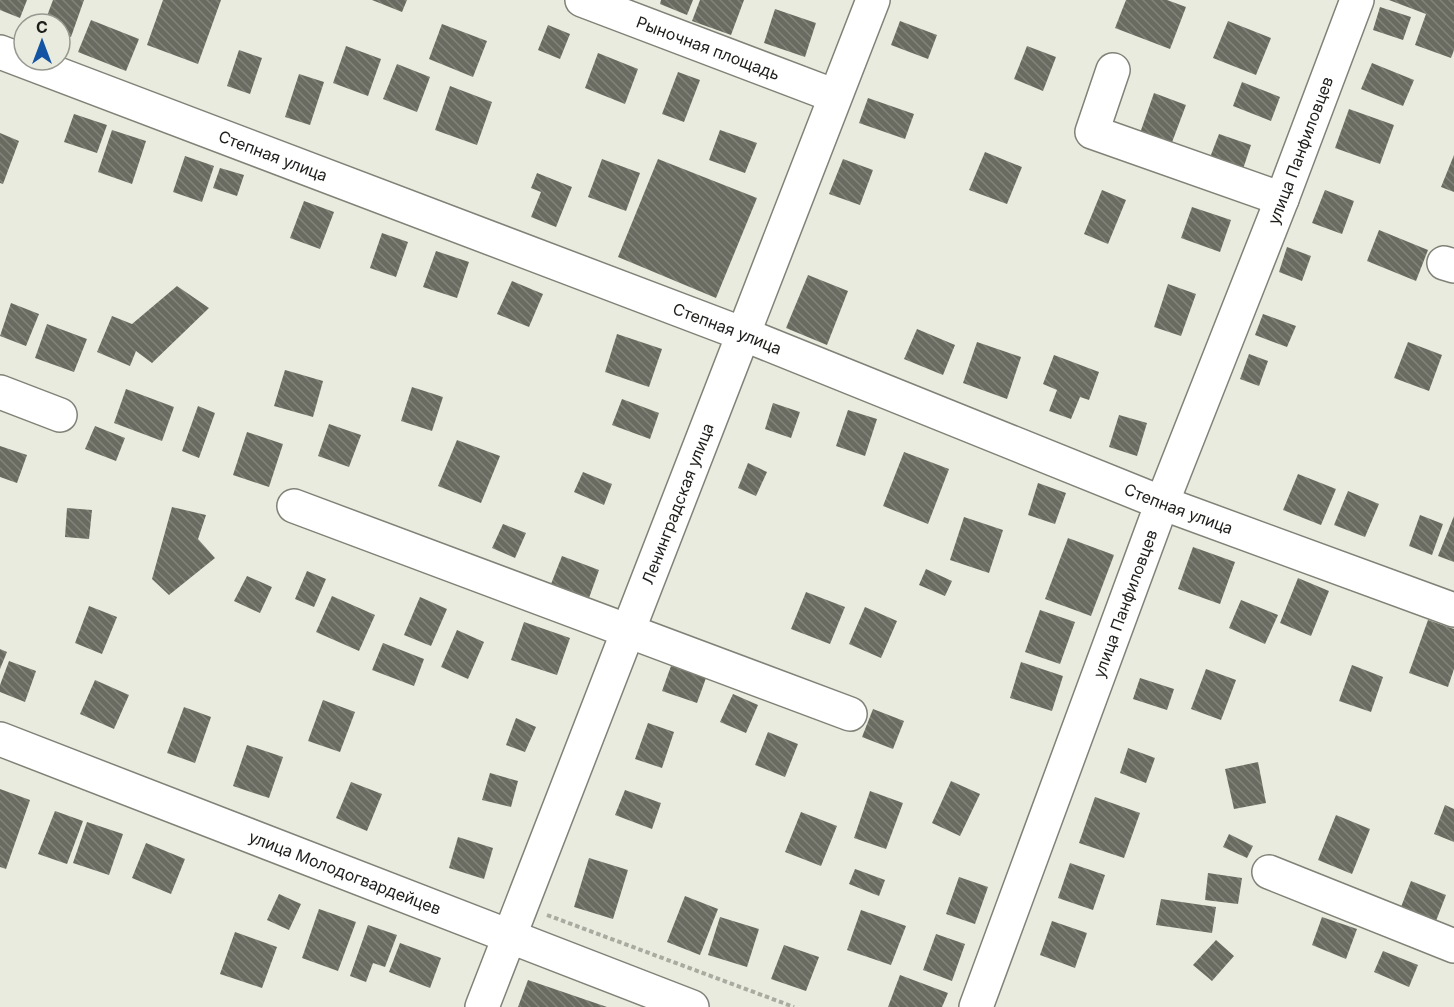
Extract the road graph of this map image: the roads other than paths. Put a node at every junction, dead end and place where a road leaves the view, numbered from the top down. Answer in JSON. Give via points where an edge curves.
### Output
{"nodes":[{"id":1,"x":582,"y":0,"type":"edge"},
{"id":2,"x":873,"y":0,"type":"edge"},
{"id":3,"x":1357,"y":0,"type":"edge"},
{"id":4,"x":636,"y":10,"type":"edge"},
{"id":5,"x":0,"y":52,"type":"edge"},
{"id":6,"x":1113,"y":70,"type":"dead end"},
{"id":7,"x":835,"y":96,"type":"junction"},
{"id":8,"x":1282,"y":199,"type":"junction"},
{"id":9,"x":743,"y":334,"type":"junction"},
{"id":10,"x":0,"y":392,"type":"edge"},
{"id":11,"x":60,"y":415,"type":"dead end"},
{"id":12,"x":1162,"y":503,"type":"junction"},
{"id":13,"x":294,"y":506,"type":"dead end"},
{"id":14,"x":1454,"y":610,"type":"edge"},
{"id":15,"x":627,"y":630,"type":"junction"},
{"id":16,"x":850,"y":714,"type":"dead end"},
{"id":17,"x":0,"y":739,"type":"edge"},
{"id":18,"x":1269,"y":873,"type":"dead end"},
{"id":19,"x":510,"y":935,"type":"junction"},
{"id":20,"x":1454,"y":946,"type":"edge"},
{"id":21,"x":656,"y":1000,"type":"edge"},
{"id":22,"x":482,"y":1007,"type":"edge"},
{"id":23,"x":692,"y":1007,"type":"edge"},
{"id":24,"x":976,"y":1007,"type":"edge"}],
"edges":[{"from":1,"to":4,"type":"street","name":"Рыночная площадь"},
{"from":2,"to":7,"type":"street","name":"Ленинградская улица"},
{"from":3,"to":8,"type":"street","name":"улица Панфиловцев"},
{"from":4,"to":7,"type":"street","name":"Рыночная площадь"},
{"from":5,"to":9,"type":"street","name":"Степная улица"},
{"from":6,"to":8,"type":"street","via":[[1092,132]]},
{"from":7,"to":9,"type":"street","name":"Ленинградская улица"},
{"from":8,"to":12,"type":"street","name":"улица Панфиловцев"},
{"from":9,"to":12,"type":"street","name":"Степная улица"},
{"from":9,"to":15,"type":"street","name":"Ленинградская улица"},
{"from":10,"to":11,"type":"street"},
{"from":12,"to":14,"type":"street","name":"Степная улица"},
{"from":12,"to":24,"type":"street","name":"улица Панфиловцев"},
{"from":13,"to":15,"type":"street"},
{"from":15,"to":16,"type":"street"},
{"from":15,"to":19,"type":"street","name":"Ленинградская улица"},
{"from":17,"to":19,"type":"street","name":"улица Молодогвардейцев"},
{"from":18,"to":20,"type":"street"},
{"from":19,"to":21,"type":"street","name":"улица Молодогвардейцев"},
{"from":19,"to":22,"type":"street","name":"Ленинградская улица"},
{"from":21,"to":23,"type":"street","name":"улица Молодогвардейцев"}]}
